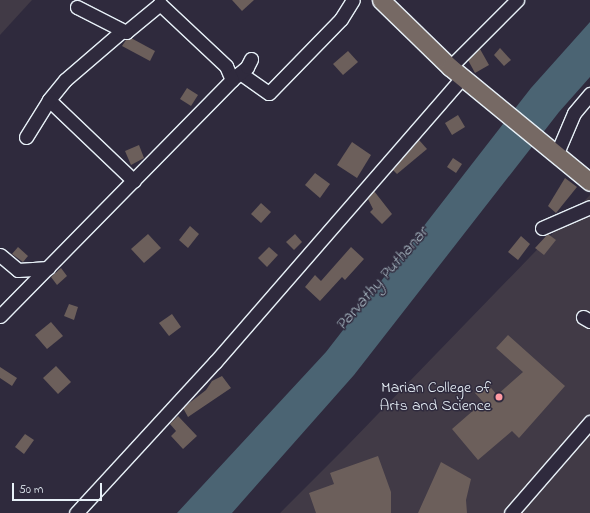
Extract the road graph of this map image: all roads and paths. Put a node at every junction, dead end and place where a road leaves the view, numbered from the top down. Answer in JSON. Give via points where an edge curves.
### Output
{"nodes":[{"id":1,"x":353,"y":0,"type":"edge"},
{"id":2,"x":381,"y":0,"type":"edge"},
{"id":3,"x":517,"y":0,"type":"edge"},
{"id":4,"x":156,"y":2,"type":"edge"},
{"id":5,"x":77,"y":7,"type":"dead end"},
{"id":6,"x":122,"y":31,"type":"junction"},
{"id":7,"x":251,"y":59,"type":"dead end"},
{"id":8,"x":456,"y":72,"type":"junction"},
{"id":9,"x":236,"y":76,"type":"junction"},
{"id":10,"x":590,"y":94,"type":"edge"},
{"id":11,"x":49,"y":100,"type":"junction"},
{"id":12,"x":26,"y":137,"type":"dead end"},
{"id":13,"x":557,"y":152,"type":"junction"},
{"id":14,"x":134,"y":181,"type":"junction"},
{"id":15,"x":590,"y":182,"type":"edge"},
{"id":16,"x":590,"y":207,"type":"edge"},
{"id":17,"x":542,"y":228,"type":"dead end"},
{"id":18,"x":0,"y":255,"type":"edge"},
{"id":19,"x":48,"y":268,"type":"junction"},
{"id":20,"x":0,"y":316,"type":"edge"},
{"id":21,"x":590,"y":422,"type":"edge"},
{"id":22,"x":76,"y":513,"type":"edge"},
{"id":23,"x":511,"y":513,"type":"edge"}],
"edges":[{"from":1,"to":9,"type":"street","via":[[341,19],[269,92]]},
{"from":2,"to":8,"type":"main road"},
{"from":3,"to":8,"type":"street"},
{"from":4,"to":6,"type":"street","via":[[129,30]]},
{"from":4,"to":9,"type":"street","via":[[163,5]]},
{"from":5,"to":6,"type":"street"},
{"from":6,"to":11,"type":"street","via":[[65,80]]},
{"from":7,"to":9,"type":"street"},
{"from":8,"to":13,"type":"main road"},
{"from":8,"to":22,"type":"street","via":[[215,362]]},
{"from":9,"to":14,"type":"street"},
{"from":10,"to":13,"type":"street","via":[[574,113]]},
{"from":11,"to":12,"type":"street"},
{"from":11,"to":14,"type":"street"},
{"from":13,"to":15,"type":"main road"},
{"from":14,"to":19,"type":"street"},
{"from":16,"to":17,"type":"street"},
{"from":18,"to":19,"type":"street","via":[[18,270]]},
{"from":19,"to":20,"type":"street"},
{"from":21,"to":23,"type":"street"}]}
